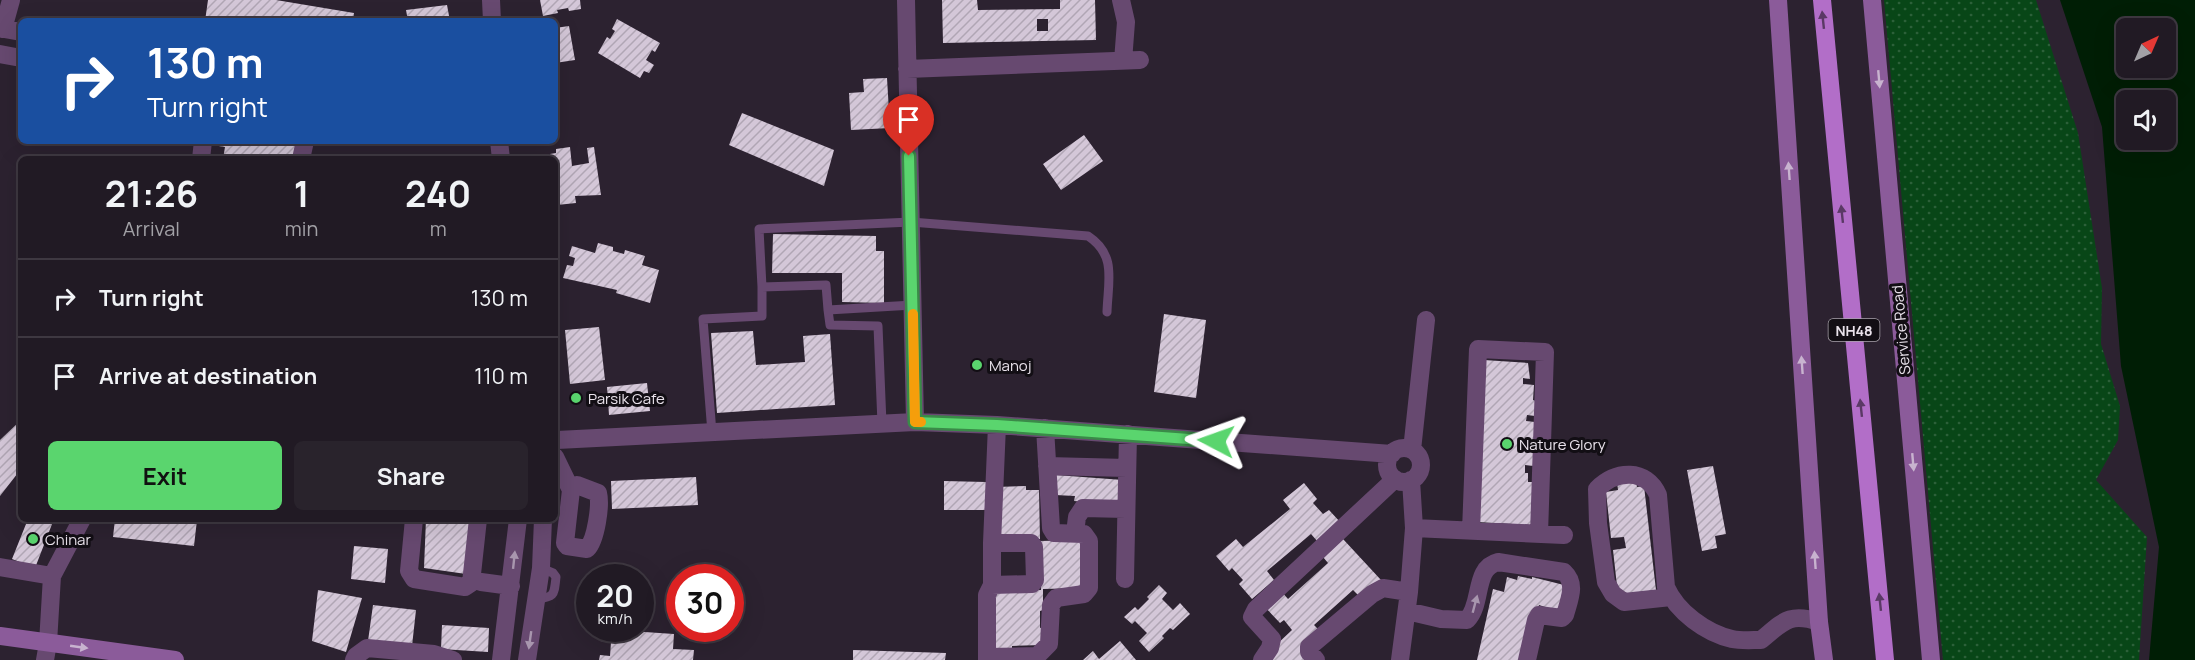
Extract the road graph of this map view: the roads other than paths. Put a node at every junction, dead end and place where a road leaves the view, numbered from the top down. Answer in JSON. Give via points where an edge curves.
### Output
{"nodes":[{"id":1,"x":11,"y":0,"type":"edge"},
{"id":2,"x":491,"y":0,"type":"edge"},
{"id":3,"x":906,"y":0,"type":"edge"},
{"id":4,"x":1121,"y":0,"type":"edge"},
{"id":5,"x":1778,"y":0,"type":"edge"},
{"id":6,"x":1822,"y":0,"type":"edge"},
{"id":7,"x":1872,"y":0,"type":"edge"},
{"id":8,"x":492,"y":18,"type":"edge"},
{"id":9,"x":1,"y":28,"type":"edge"},
{"id":10,"x":18,"y":31,"type":"edge"},
{"id":11,"x":0,"y":54,"type":"edge"},
{"id":12,"x":18,"y":57,"type":"edge"},
{"id":13,"x":907,"y":69,"type":"junction"},
{"id":14,"x":911,"y":222,"type":"junction"},
{"id":15,"x":762,"y":287,"type":"junction"},
{"id":16,"x":913,"y":305,"type":"junction"},
{"id":17,"x":828,"y":310,"type":"junction"},
{"id":18,"x":1107,"y":312,"type":"dead end"},
{"id":19,"x":1426,"y":320,"type":"dead end"},
{"id":20,"x":915,"y":422,"type":"junction"},
{"id":21,"x":882,"y":424,"type":"junction"},
{"id":22,"x":997,"y":425,"type":"junction"},
{"id":23,"x":1045,"y":428,"type":"junction"},
{"id":24,"x":712,"y":433,"type":"junction"},
{"id":25,"x":1128,"y":434,"type":"junction"},
{"id":26,"x":558,"y":447,"type":"edge"},
{"id":27,"x":1412,"y":450,"type":"junction"},
{"id":28,"x":558,"y":453,"type":"edge"},
{"id":29,"x":1392,"y":454,"type":"junction"},
{"id":30,"x":1047,"y":466,"type":"junction"},
{"id":31,"x":1127,"y":468,"type":"junction"},
{"id":32,"x":1403,"y":479,"type":"junction"},
{"id":33,"x":571,"y":490,"type":"dead end"},
{"id":34,"x":1126,"y":509,"type":"junction"},
{"id":35,"x":80,"y":522,"type":"edge"},
{"id":36,"x":414,"y":522,"type":"edge"},
{"id":37,"x":478,"y":522,"type":"edge"},
{"id":38,"x":518,"y":522,"type":"edge"},
{"id":39,"x":543,"y":522,"type":"edge"},
{"id":40,"x":1414,"y":528,"type":"junction"},
{"id":41,"x":1471,"y":531,"type":"junction"},
{"id":42,"x":1075,"y":533,"type":"junction"},
{"id":43,"x":1539,"y":534,"type":"junction"},
{"id":44,"x":1564,"y":535,"type":"dead end"},
{"id":45,"x":992,"y":543,"type":"junction"},
{"id":46,"x":0,"y":567,"type":"edge"},
{"id":47,"x":52,"y":576,"type":"junction"},
{"id":48,"x":1125,"y":579,"type":"dead end"},
{"id":49,"x":992,"y":585,"type":"junction"},
{"id":50,"x":481,"y":587,"type":"dead end"},
{"id":51,"x":510,"y":591,"type":"junction"},
{"id":52,"x":1409,"y":592,"type":"junction"},
{"id":53,"x":1671,"y":597,"type":"junction"},
{"id":54,"x":1407,"y":612,"type":"junction"},
{"id":55,"x":1819,"y":622,"type":"junction"},
{"id":56,"x":0,"y":636,"type":"edge"},
{"id":57,"x":47,"y":651,"type":"edge"},
{"id":58,"x":987,"y":659,"type":"edge"},
{"id":59,"x":175,"y":660,"type":"edge"},
{"id":60,"x":354,"y":660,"type":"edge"},
{"id":61,"x":453,"y":660,"type":"edge"},
{"id":62,"x":501,"y":660,"type":"edge"},
{"id":63,"x":527,"y":660,"type":"edge"},
{"id":64,"x":1262,"y":660,"type":"edge"},
{"id":65,"x":1316,"y":660,"type":"edge"},
{"id":66,"x":1400,"y":660,"type":"edge"},
{"id":67,"x":1527,"y":660,"type":"edge"},
{"id":68,"x":1824,"y":660,"type":"edge"},
{"id":69,"x":1886,"y":660,"type":"edge"},
{"id":70,"x":1930,"y":660,"type":"edge"}],
"edges":[{"from":1,"to":9,"type":"street"},
{"from":2,"to":8,"type":"street"},
{"from":3,"to":13,"type":"street"},
{"from":4,"to":13,"type":"street","via":[[1132,61]]},
{"from":55,"to":5,"type":"main road","one_way":true},
{"from":69,"to":6,"type":"highway","number":"NH48","one_way":true},
{"from":7,"to":70,"type":"main road","name":"Service Road","one_way":true},
{"from":9,"to":10,"type":"street"},
{"from":11,"to":12,"type":"street"},
{"from":13,"to":14,"type":"street"},
{"from":14,"to":15,"type":"lane","via":[[759,229]]},
{"from":14,"to":16,"type":"street"},
{"from":14,"to":18,"type":"lane","via":[[1088,236],[1107,255]]},
{"from":15,"to":17,"type":"lane","via":[[826,285]]},
{"from":15,"to":24,"type":"lane","via":[[762,316],[703,319]]},
{"from":16,"to":17,"type":"lane"},
{"from":16,"to":20,"type":"street"},
{"from":17,"to":21,"type":"lane","via":[[830,326],[878,326]]},
{"from":19,"to":27,"type":"street"},
{"from":20,"to":21,"type":"street"},
{"from":20,"to":22,"type":"street"},
{"from":21,"to":24,"type":"street"},
{"from":22,"to":23,"type":"street"},
{"from":22,"to":45,"type":"street"},
{"from":23,"to":25,"type":"street"},
{"from":23,"to":30,"type":"street"},
{"from":24,"to":26,"type":"street"},
{"from":25,"to":29,"type":"street"},
{"from":25,"to":31,"type":"street"},
{"from":27,"to":29,"type":"street","via":[[1401,449]]},
{"from":27,"to":32,"type":"street","via":[[1421,462],[1419,473]]},
{"from":28,"to":33,"type":"street"},
{"from":29,"to":32,"type":"street","via":[[1388,464],[1391,475]]},
{"from":30,"to":31,"type":"street"},
{"from":30,"to":42,"type":"street","via":[[1051,528],[1054,533]]},
{"from":31,"to":34,"type":"street"},
{"from":32,"to":40,"type":"street"},
{"from":32,"to":64,"type":"street","via":[[1256,609],[1252,617],[1272,639]]},
{"from":34,"to":42,"type":"street","via":[[1083,507]]},
{"from":34,"to":48,"type":"street"},
{"from":35,"to":47,"type":"street"},
{"from":36,"to":37,"type":"street","via":[[409,571],[414,579],[465,587],[471,583]]},
{"from":51,"to":38,"type":"street","one_way":true},
{"from":39,"to":63,"type":"street","one_way":true,"via":[[541,568]]},
{"from":40,"to":41,"type":"street"},
{"from":40,"to":52,"type":"street"},
{"from":41,"to":43,"type":"street"},
{"from":41,"to":43,"type":"street","via":[[1478,349],[1545,352]]},
{"from":42,"to":58,"type":"street","via":[[1084,534],[1089,541],[1089,588],[1084,594],[1056,598],[1051,605],[1049,644],[1037,656]]},
{"from":43,"to":44,"type":"street"},
{"from":45,"to":49,"type":"street"},
{"from":45,"to":49,"type":"street","via":[[1031,543],[1035,580],[1032,584]]},
{"from":46,"to":47,"type":"street"},
{"from":47,"to":57,"type":"street"},
{"from":49,"to":58,"type":"street","via":[[987,596]]},
{"from":50,"to":51,"type":"street"},
{"from":51,"to":62,"type":"street"},
{"from":52,"to":54,"type":"street"},
{"from":52,"to":65,"type":"street","via":[[1383,588],[1372,594],[1310,647]]},
{"from":53,"to":53,"type":"street","via":[[1666,587],[1658,495],[1654,487],[1639,475],[1627,474],[1606,481],[1597,489],[1606,582],[1623,602]]},
{"from":53,"to":55,"type":"street","via":[[1700,626],[1732,639],[1761,640],[1786,619],[1802,616]]},
{"from":54,"to":66,"type":"street"},
{"from":54,"to":67,"type":"street","one_way":true,"via":[[1467,620],[1473,614],[1484,572],[1490,564],[1564,572],[1572,585],[1565,615],[1539,615]]},
{"from":55,"to":68,"type":"main road"},
{"from":56,"to":57,"type":"main road"},
{"from":57,"to":59,"type":"main road","one_way":true},
{"from":60,"to":61,"type":"street","via":[[367,648],[434,654]]}]}
